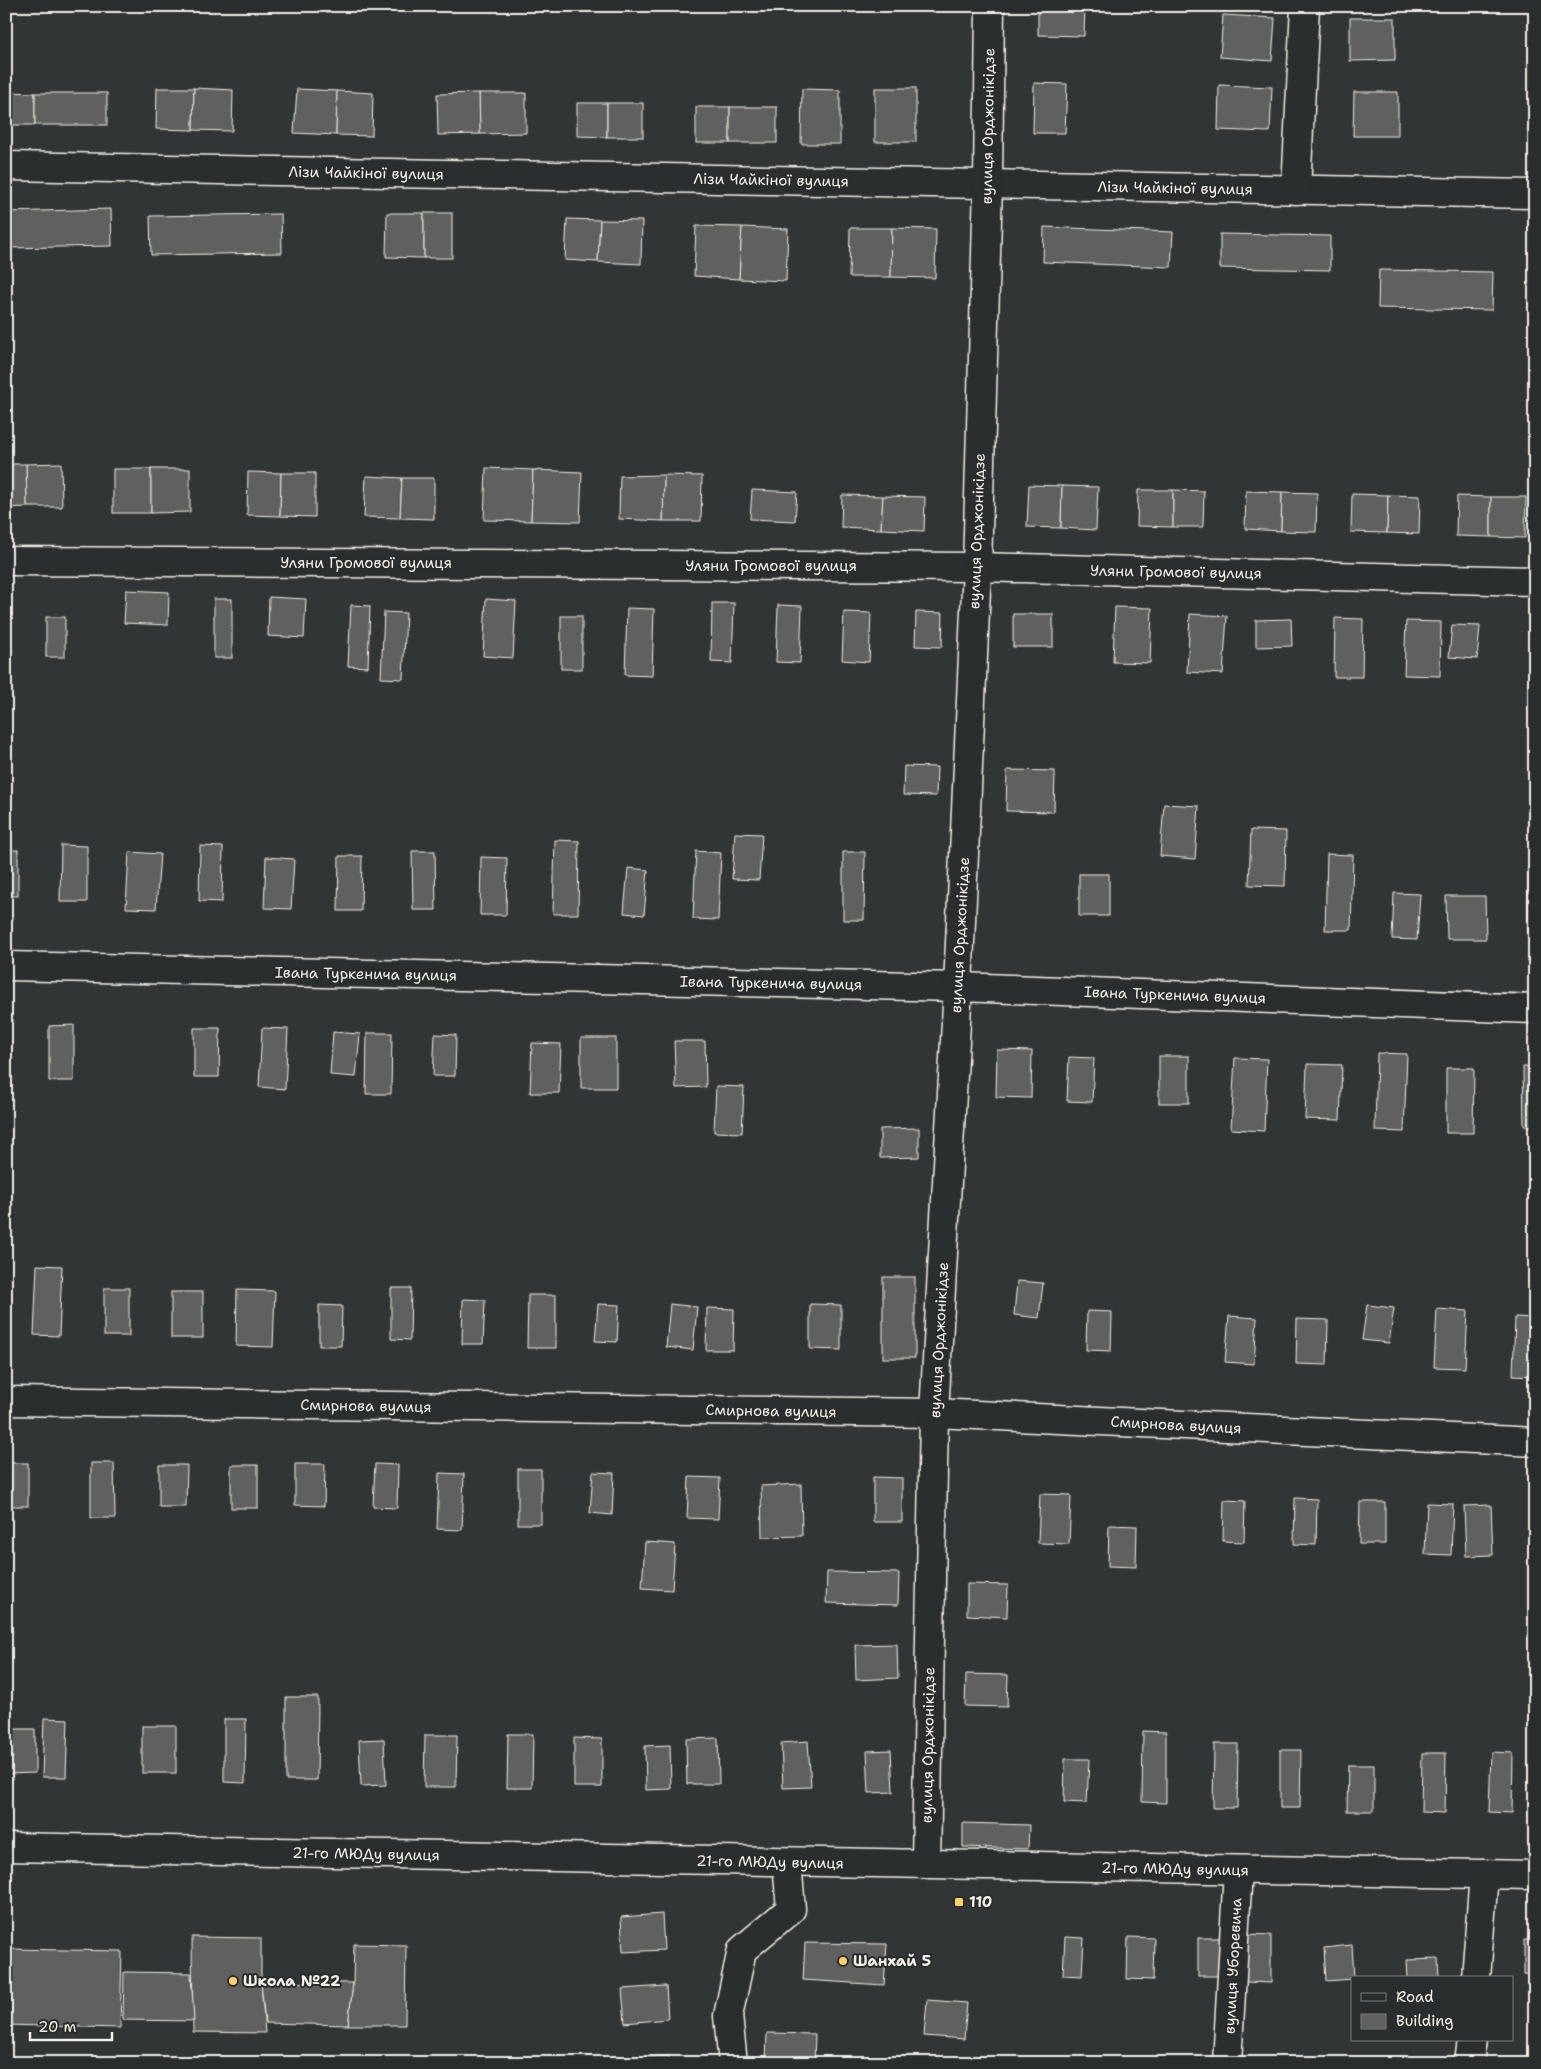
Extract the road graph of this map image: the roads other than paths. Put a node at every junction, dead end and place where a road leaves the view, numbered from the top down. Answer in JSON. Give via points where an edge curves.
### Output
{"nodes":[{"id":1,"x":990,"y":6,"type":"edge"},
{"id":2,"x":1305,"y":6,"type":"edge"},
{"id":3,"x":6,"y":166,"type":"edge"},
{"id":4,"x":988,"y":184,"type":"junction"},
{"id":5,"x":1296,"y":190,"type":"junction"},
{"id":6,"x":1535,"y":194,"type":"edge"},
{"id":7,"x":6,"y":561,"type":"edge"},
{"id":8,"x":977,"y":567,"type":"junction"},
{"id":9,"x":1535,"y":581,"type":"edge"},
{"id":10,"x":6,"y":966,"type":"edge"},
{"id":11,"x":958,"y":987,"type":"junction"},
{"id":12,"x":1535,"y":1009,"type":"edge"},
{"id":13,"x":6,"y":1401,"type":"edge"},
{"id":14,"x":934,"y":1413,"type":"junction"},
{"id":15,"x":1535,"y":1442,"type":"edge"},
{"id":16,"x":6,"y":1847,"type":"edge"},
{"id":17,"x":787,"y":1862,"type":"junction"},
{"id":18,"x":926,"y":1864,"type":"junction"},
{"id":19,"x":1238,"y":1870,"type":"junction"},
{"id":20,"x":1484,"y":1874,"type":"junction"},
{"id":21,"x":1535,"y":1875,"type":"edge"},
{"id":22,"x":1476,"y":1976,"type":"edge"},
{"id":23,"x":1472,"y":2042,"type":"edge"},
{"id":24,"x":733,"y":2063,"type":"edge"},
{"id":25,"x":1227,"y":2063,"type":"edge"},
{"id":26,"x":1469,"y":2063,"type":"edge"}],
"edges":[{"from":1,"to":4,"type":"street","name":"вулиця Орджонікідзе"},
{"from":2,"to":5,"type":"street"},
{"from":3,"to":4,"type":"street","name":"Лізи Чайкіної вулиця"},
{"from":4,"to":5,"type":"street","name":"Лізи Чайкіної вулиця"},
{"from":4,"to":8,"type":"street","name":"вулиця Орджонікідзе"},
{"from":5,"to":6,"type":"street","name":"Лізи Чайкіної вулиця"},
{"from":7,"to":8,"type":"street","name":"Уляни Громової вулиця"},
{"from":8,"to":9,"type":"street","name":"Уляни Громової вулиця"},
{"from":8,"to":11,"type":"street","name":"вулиця Орджонікідзе"},
{"from":10,"to":11,"type":"street","name":"Івана Туркенича вулиця"},
{"from":11,"to":12,"type":"street","name":"Івана Туркенича вулиця"},
{"from":11,"to":14,"type":"street","name":"вулиця Орджонікідзе"},
{"from":13,"to":14,"type":"street","name":"Смирнова вулиця"},
{"from":14,"to":15,"type":"street","name":"Смирнова вулиця"},
{"from":14,"to":18,"type":"street","name":"вулиця Орджонікідзе"},
{"from":16,"to":17,"type":"street","name":"21-го МЮДу вулиця"},
{"from":17,"to":18,"type":"street","name":"21-го МЮДу вулиця"},
{"from":17,"to":24,"type":"street","via":[[791,1909],[742,1950],[728,2016]]},
{"from":18,"to":19,"type":"street","name":"21-го МЮДу вулиця"},
{"from":19,"to":20,"type":"street","name":"21-го МЮДу вулиця"},
{"from":19,"to":25,"type":"street","name":"вулиця Уборевича"},
{"from":20,"to":21,"type":"street","name":"21-го МЮДу вулиця"},
{"from":20,"to":22,"type":"street"},
{"from":23,"to":26,"type":"street"}]}
